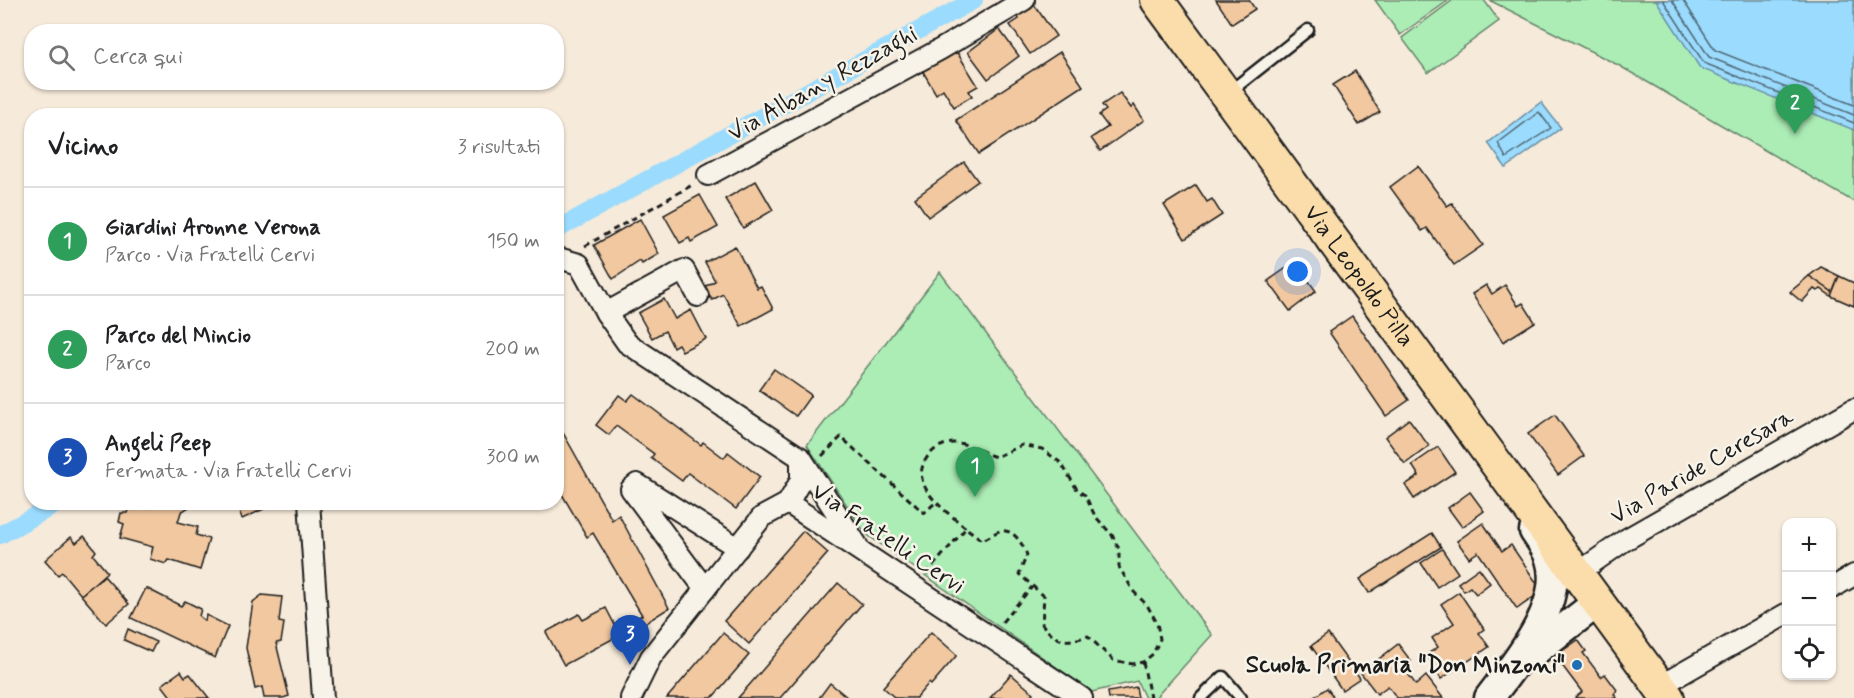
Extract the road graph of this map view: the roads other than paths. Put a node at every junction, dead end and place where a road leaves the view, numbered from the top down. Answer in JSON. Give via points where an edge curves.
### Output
{"nodes":[{"id":1,"x":1024,"y":0,"type":"edge"},
{"id":2,"x":1157,"y":0,"type":"edge"},
{"id":3,"x":1308,"y":30,"type":"dead end"},
{"id":4,"x":1226,"y":95,"type":"junction"},
{"id":5,"x":708,"y":175,"type":"road end"},
{"id":6,"x":564,"y":262,"type":"edge"},
{"id":7,"x":698,"y":296,"type":"dead end"},
{"id":8,"x":606,"y":313,"type":"junction"},
{"id":9,"x":1854,"y":409,"type":"edge"},
{"id":10,"x":1475,"y":436,"type":"junction"},
{"id":11,"x":809,"y":459,"type":"junction"},
{"id":12,"x":788,"y":503,"type":"junction"},
{"id":13,"x":310,"y":510,"type":"edge"},
{"id":14,"x":738,"y":548,"type":"junction"},
{"id":15,"x":861,"y":552,"type":"junction"},
{"id":16,"x":1570,"y":562,"type":"junction"},
{"id":17,"x":1854,"y":575,"type":"edge"},
{"id":18,"x":1836,"y":586,"type":"edge"},
{"id":19,"x":705,"y":589,"type":"junction"},
{"id":20,"x":1598,"y":602,"type":"junction"},
{"id":21,"x":1547,"y":612,"type":"junction"},
{"id":22,"x":1782,"y":617,"type":"edge"},
{"id":23,"x":1509,"y":671,"type":"junction"},
{"id":24,"x":1664,"y":692,"type":"edge"},
{"id":25,"x":323,"y":698,"type":"edge"},
{"id":26,"x":631,"y":698,"type":"edge"},
{"id":27,"x":1082,"y":698,"type":"edge"},
{"id":28,"x":1201,"y":698,"type":"edge"},
{"id":29,"x":1241,"y":698,"type":"edge"},
{"id":30,"x":1489,"y":698,"type":"edge"}],
"edges":[{"from":1,"to":5,"type":"street","name":"Via Albany Rezzaghi"},
{"from":2,"to":4,"type":"main road","name":"Via Leopoldo Pilla"},
{"from":3,"to":4,"type":"lane"},
{"from":4,"to":10,"type":"main road","name":"Via Leopoldo Pilla"},
{"from":6,"to":8,"type":"street","via":[[579,264]]},
{"from":7,"to":8,"type":"street","via":[[684,270]]},
{"from":8,"to":11,"type":"street","via":[[627,343]]},
{"from":9,"to":16,"type":"street","name":"Via Paride Ceresara","via":[[1625,540]]},
{"from":10,"to":16,"type":"main road","name":"Via Leopoldo Pilla"},
{"from":10,"to":21,"type":"main road","via":[[1551,560],[1553,574]]},
{"from":11,"to":12,"type":"street"},
{"from":11,"to":15,"type":"street"},
{"from":12,"to":14,"type":"street","name":"Via Fratelli Cervi","via":[[762,517]]},
{"from":12,"to":15,"type":"street","name":"Via Fratelli Cervi"},
{"from":13,"to":25,"type":"street"},
{"from":14,"to":19,"type":"street","name":"Via Fratelli Cervi"},
{"from":14,"to":19,"type":"street","via":[[637,484],[631,489]]},
{"from":15,"to":27,"type":"street","name":"Via Fratelli Cervi"},
{"from":16,"to":20,"type":"main road","name":"Via Leopoldo Pilla"},
{"from":17,"to":18,"type":"street"},
{"from":19,"to":26,"type":"street","name":"Via Fratelli Cervi","via":[[651,657]]},
{"from":20,"to":21,"type":"main road","via":[[1575,595],[1564,597]]},
{"from":20,"to":23,"type":"main road"},
{"from":20,"to":24,"type":"main road","name":"Via Leopoldo Pilla"},
{"from":21,"to":23,"type":"main road"},
{"from":22,"to":24,"type":"street"},
{"from":23,"to":30,"type":"main road"},
{"from":28,"to":29,"type":"lane","via":[[1223,676]]}]}
